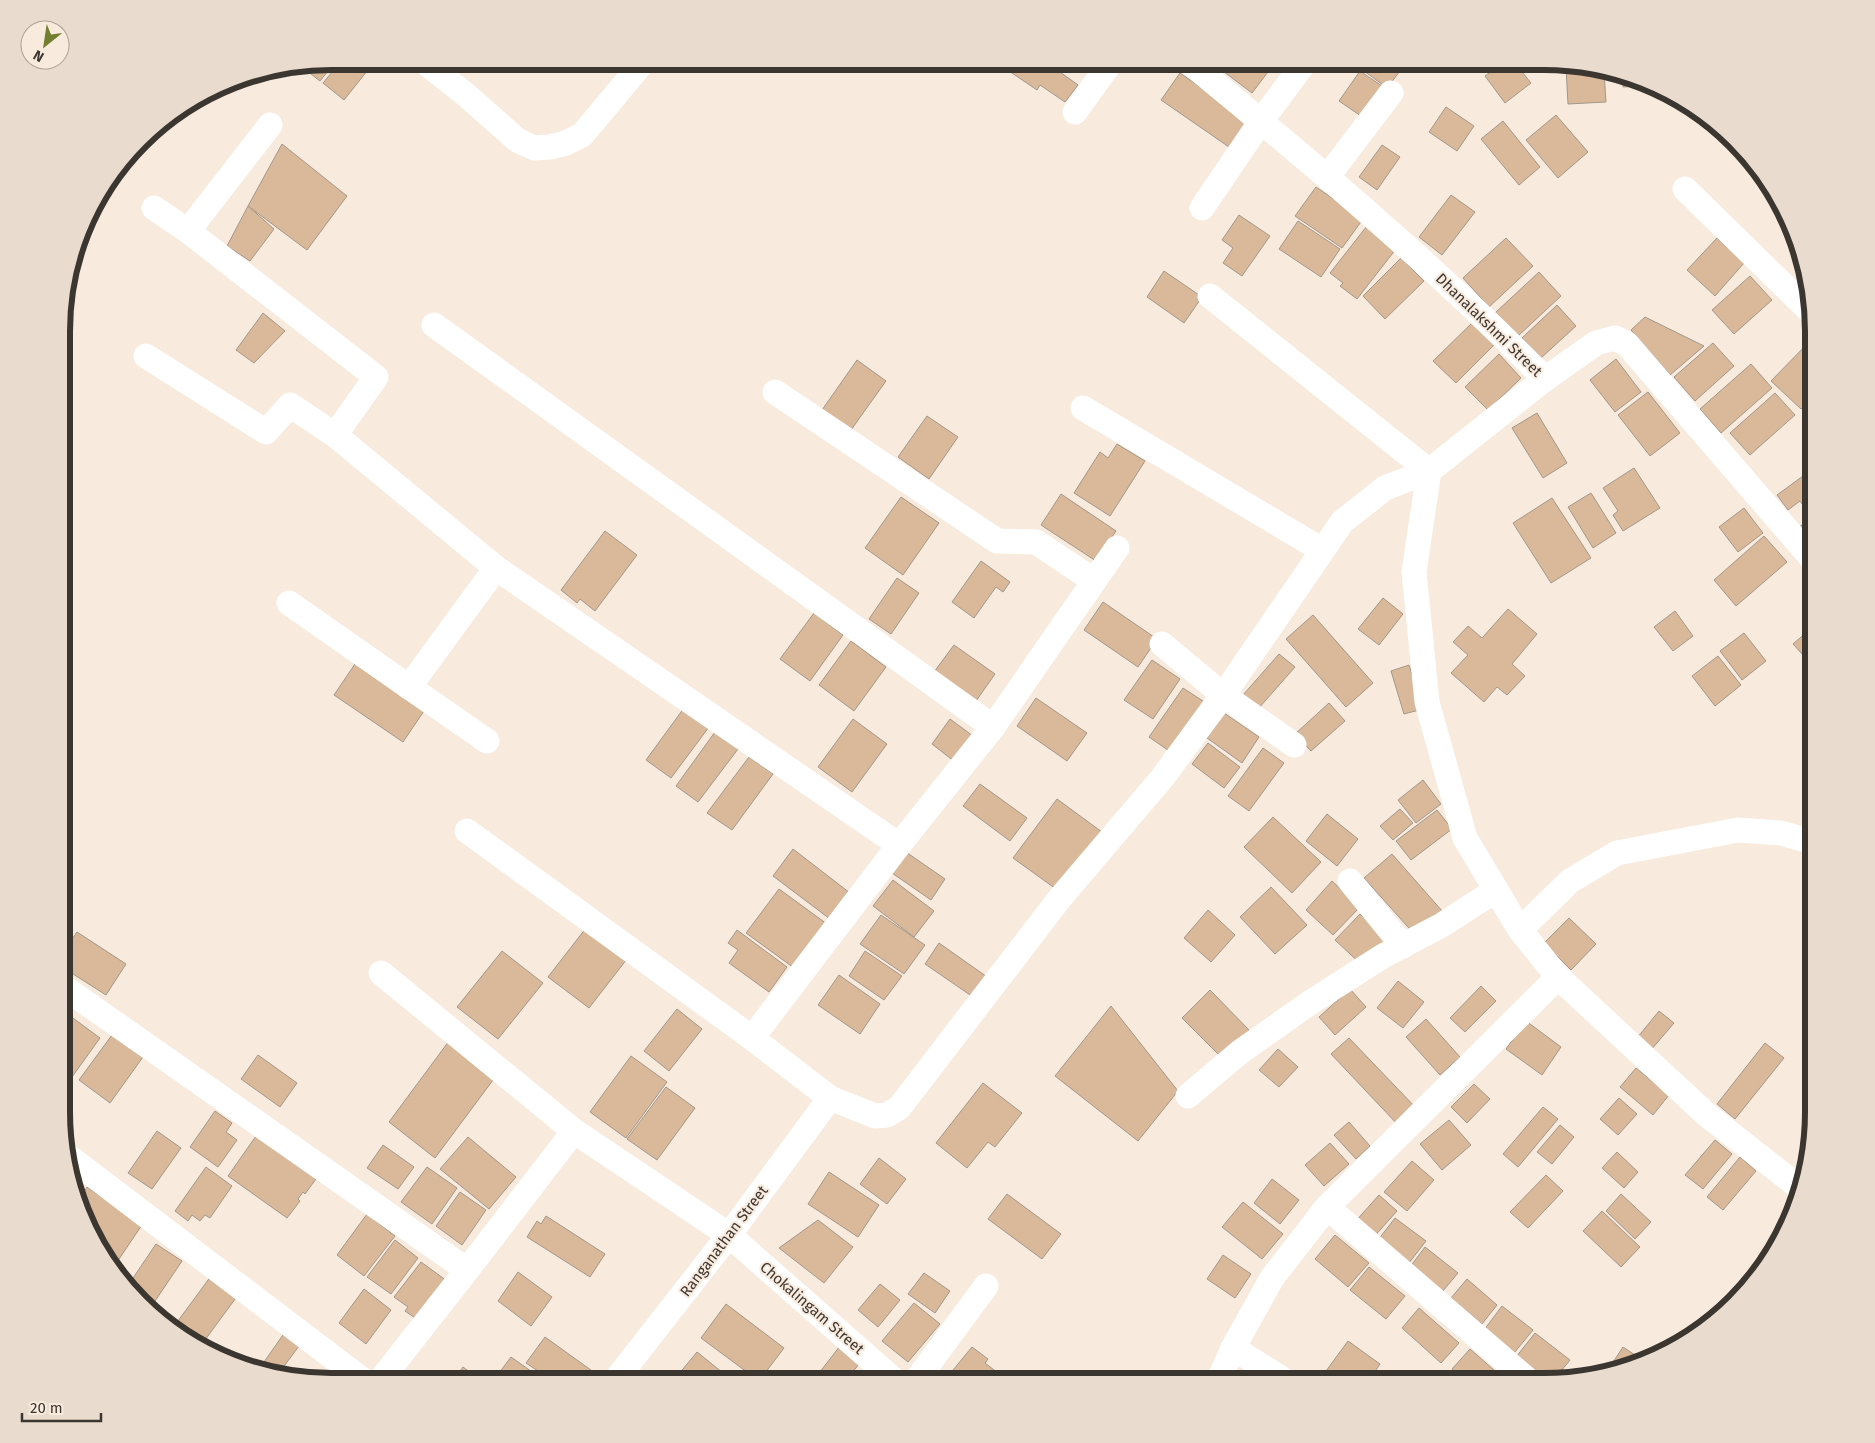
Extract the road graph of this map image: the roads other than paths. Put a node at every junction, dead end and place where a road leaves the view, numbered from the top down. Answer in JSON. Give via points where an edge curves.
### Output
{"nodes":[{"id":1,"x":434,"y":70,"type":"edge"},
{"id":2,"x":636,"y":70,"type":"edge"},
{"id":3,"x":1105,"y":70,"type":"edge"},
{"id":4,"x":1198,"y":70,"type":"edge"},
{"id":5,"x":1299,"y":70,"type":"edge"},
{"id":6,"x":1391,"y":93,"type":"dead end"},
{"id":7,"x":1075,"y":112,"type":"dead end"},
{"id":8,"x":1261,"y":121,"type":"junction"},
{"id":9,"x":270,"y":125,"type":"dead end"},
{"id":10,"x":1328,"y":176,"type":"junction"},
{"id":11,"x":1685,"y":189,"type":"dead end"},
{"id":12,"x":154,"y":208,"type":"dead end"},
{"id":13,"x":1202,"y":208,"type":"dead end"},
{"id":14,"x":188,"y":231,"type":"junction"},
{"id":15,"x":1210,"y":296,"type":"dead end"},
{"id":16,"x":1803,"y":305,"type":"edge"},
{"id":17,"x":434,"y":325,"type":"dead end"},
{"id":18,"x":146,"y":356,"type":"dead end"},
{"id":19,"x":1545,"y":380,"type":"junction"},
{"id":20,"x":775,"y":392,"type":"dead end"},
{"id":21,"x":1083,"y":408,"type":"dead end"},
{"id":22,"x":335,"y":435,"type":"junction"},
{"id":23,"x":1429,"y":471,"type":"junction"},
{"id":24,"x":1117,"y":548,"type":"dead end"},
{"id":25,"x":1322,"y":550,"type":"junction"},
{"id":26,"x":1805,"y":551,"type":"edge"},
{"id":27,"x":496,"y":568,"type":"junction"},
{"id":28,"x":1093,"y":580,"type":"junction"},
{"id":29,"x":289,"y":603,"type":"dead end"},
{"id":30,"x":1162,"y":644,"type":"dead end"},
{"id":31,"x":408,"y":687,"type":"junction"},
{"id":32,"x":1223,"y":696,"type":"junction"},
{"id":33,"x":993,"y":727,"type":"junction"},
{"id":34,"x":487,"y":741,"type":"dead end"},
{"id":35,"x":1294,"y":745,"type":"dead end"},
{"id":36,"x":467,"y":831,"type":"dead end"},
{"id":37,"x":1805,"y":840,"type":"edge"},
{"id":38,"x":900,"y":844,"type":"junction"},
{"id":39,"x":1350,"y":881,"type":"dead end"},
{"id":40,"x":1496,"y":890,"type":"junction"},
{"id":41,"x":1520,"y":930,"type":"junction"},
{"id":42,"x":1403,"y":946,"type":"junction"},
{"id":43,"x":381,"y":973,"type":"dead end"},
{"id":44,"x":1558,"y":977,"type":"junction"},
{"id":45,"x":70,"y":992,"type":"edge"},
{"id":46,"x":752,"y":1038,"type":"junction"},
{"id":47,"x":1188,"y":1096,"type":"dead end"},
{"id":48,"x":830,"y":1098,"type":"junction"},
{"id":49,"x":574,"y":1131,"type":"junction"},
{"id":50,"x":75,"y":1161,"type":"edge"},
{"id":51,"x":1795,"y":1184,"type":"edge"},
{"id":52,"x":1327,"y":1207,"type":"junction"},
{"id":53,"x":730,"y":1235,"type":"junction"},
{"id":54,"x":467,"y":1270,"type":"junction"},
{"id":55,"x":986,"y":1286,"type":"dead end"},
{"id":56,"x":1233,"y":1348,"type":"junction"},
{"id":57,"x":353,"y":1373,"type":"edge"},
{"id":58,"x":386,"y":1373,"type":"edge"},
{"id":59,"x":620,"y":1373,"type":"edge"},
{"id":60,"x":885,"y":1373,"type":"edge"},
{"id":61,"x":923,"y":1373,"type":"edge"},
{"id":62,"x":1222,"y":1373,"type":"edge"},
{"id":63,"x":1273,"y":1373,"type":"edge"},
{"id":64,"x":1520,"y":1373,"type":"edge"}],
"edges":[{"from":1,"to":2,"type":"street","via":[[517,140],[534,148],[558,146],[582,135]]},
{"from":3,"to":7,"type":"street"},
{"from":4,"to":8,"type":"street","name":"Dhanalakshmi Street"},
{"from":5,"to":8,"type":"street"},
{"from":6,"to":10,"type":"street"},
{"from":8,"to":10,"type":"street","name":"Dhanalakshmi Street"},
{"from":8,"to":13,"type":"street"},
{"from":9,"to":14,"type":"street"},
{"from":10,"to":19,"type":"street","name":"Dhanalakshmi Street","via":[[1489,321]]},
{"from":11,"to":16,"type":"street"},
{"from":12,"to":14,"type":"street"},
{"from":14,"to":22,"type":"street","via":[[376,377]]},
{"from":15,"to":23,"type":"street"},
{"from":17,"to":33,"type":"street"},
{"from":18,"to":22,"type":"street","via":[[266,432],[290,405]]},
{"from":19,"to":23,"type":"street"},
{"from":19,"to":26,"type":"street","name":"Dhanalakshmi Street","via":[[1596,344],[1615,338],[1627,344]]},
{"from":20,"to":28,"type":"street","via":[[997,541],[1036,542]]},
{"from":21,"to":25,"type":"street"},
{"from":22,"to":27,"type":"street"},
{"from":23,"to":25,"type":"street","via":[[1385,488],[1364,503],[1342,522]]},
{"from":23,"to":40,"type":"street","via":[[1414,572],[1427,702],[1465,838]]},
{"from":24,"to":28,"type":"street"},
{"from":25,"to":32,"type":"street"},
{"from":27,"to":31,"type":"street"},
{"from":27,"to":38,"type":"street"},
{"from":28,"to":33,"type":"street"},
{"from":29,"to":31,"type":"street"},
{"from":30,"to":32,"type":"street"},
{"from":31,"to":34,"type":"street"},
{"from":32,"to":35,"type":"street"},
{"from":32,"to":48,"type":"street","via":[[1163,777],[1060,898],[899,1108],[887,1115],[876,1116]]},
{"from":33,"to":38,"type":"street"},
{"from":36,"to":46,"type":"street"},
{"from":37,"to":41,"type":"street","via":[[1781,833],[1738,830],[1617,854],[1570,881]]},
{"from":38,"to":46,"type":"street"},
{"from":39,"to":42,"type":"street"},
{"from":40,"to":41,"type":"street"},
{"from":40,"to":42,"type":"street"},
{"from":41,"to":44,"type":"street"},
{"from":42,"to":47,"type":"street","via":[[1311,1002],[1240,1052]]},
{"from":43,"to":49,"type":"street","name":"Chokalingam Street"},
{"from":44,"to":51,"type":"street","via":[[1707,1115]]},
{"from":44,"to":52,"type":"street"},
{"from":45,"to":54,"type":"street"},
{"from":46,"to":48,"type":"street"},
{"from":48,"to":53,"type":"street","name":"Ranganathan Street"},
{"from":49,"to":53,"type":"street","name":"Chokalingam Street"},
{"from":49,"to":54,"type":"street"},
{"from":50,"to":57,"type":"street"},
{"from":52,"to":56,"type":"street","via":[[1272,1278]]},
{"from":52,"to":64,"type":"street"},
{"from":53,"to":59,"type":"street","name":"Ranganathan Street"},
{"from":53,"to":60,"type":"street","name":"Chokalingam Street"},
{"from":54,"to":58,"type":"street"},
{"from":55,"to":61,"type":"street"},
{"from":56,"to":62,"type":"street"},
{"from":56,"to":63,"type":"street"}]}
